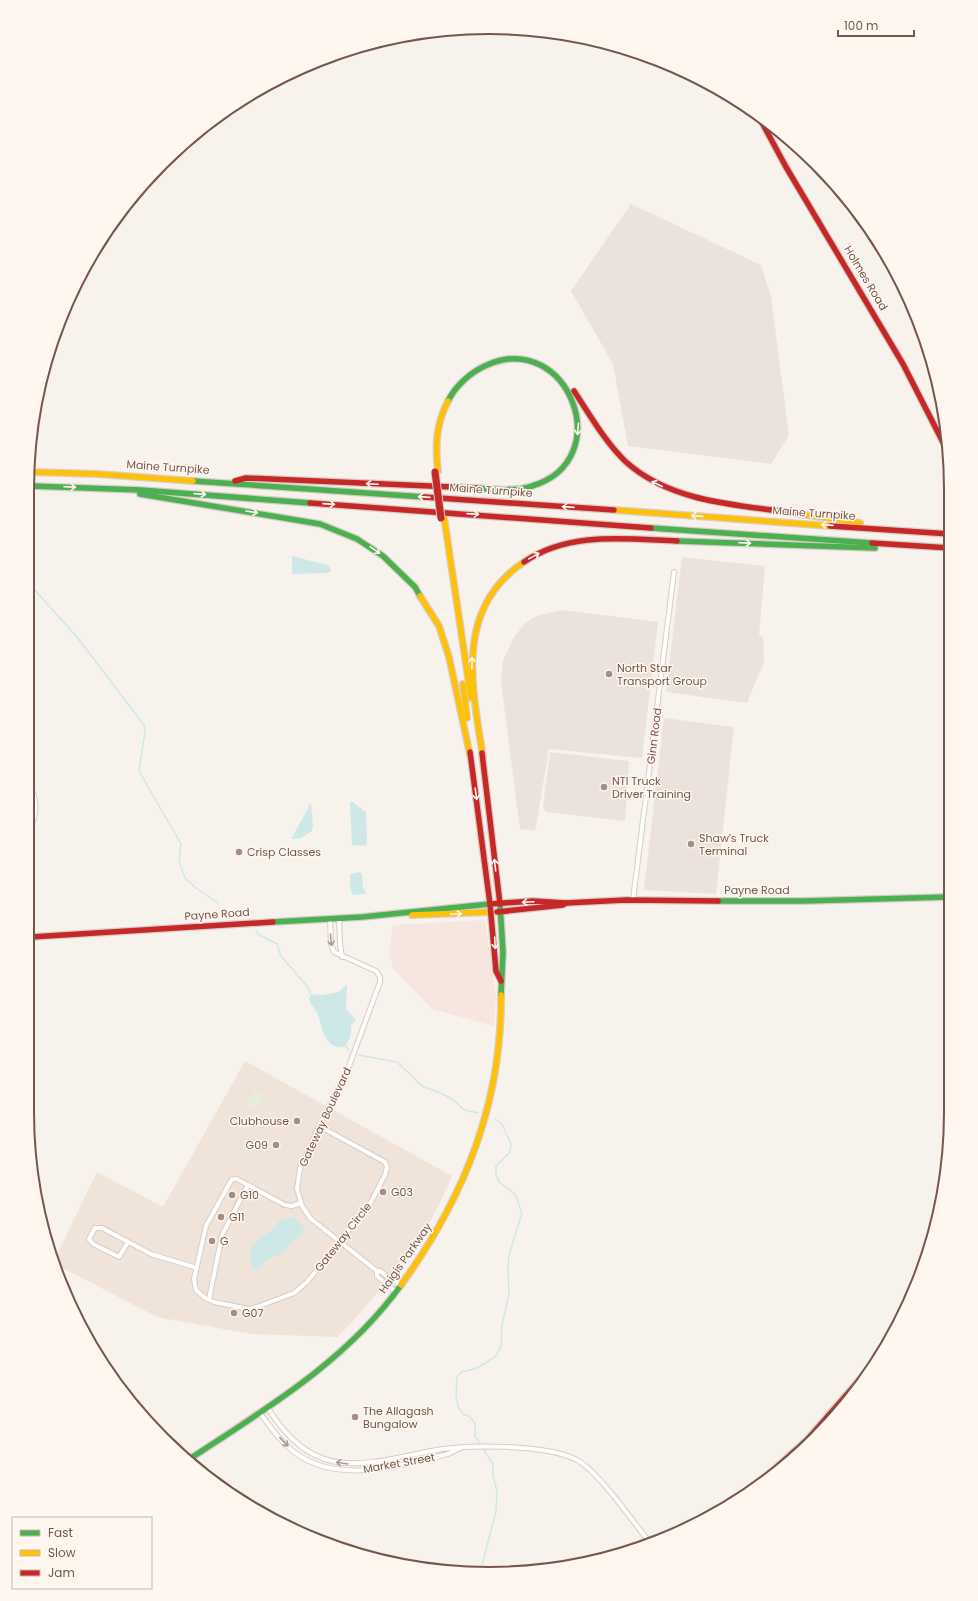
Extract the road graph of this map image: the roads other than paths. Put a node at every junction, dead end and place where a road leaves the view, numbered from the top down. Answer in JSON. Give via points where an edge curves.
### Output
{"nodes":[{"id":1,"x":764,"y":127,"type":"edge"},
{"id":2,"x":941,"y":438,"type":"edge"},
{"id":3,"x":35,"y":472,"type":"edge"},
{"id":4,"x":437,"y":472,"type":"junction"},
{"id":5,"x":231,"y":483,"type":"junction"},
{"id":6,"x":34,"y":486,"type":"edge"},
{"id":7,"x":103,"y":488,"type":"junction"},
{"id":8,"x":443,"y":517,"type":"junction"},
{"id":9,"x":901,"y":530,"type":"junction"},
{"id":10,"x":944,"y":534,"type":"edge"},
{"id":11,"x":931,"y":547,"type":"junction"},
{"id":12,"x":944,"y":548,"type":"edge"},
{"id":13,"x":674,"y":572,"type":"dead end"},
{"id":14,"x":470,"y":756,"type":"junction"},
{"id":15,"x":483,"y":758,"type":"junction"},
{"id":16,"x":34,"y":796,"type":"edge"},
{"id":17,"x":34,"y":816,"type":"edge"},
{"id":18,"x":944,"y":897,"type":"edge"},
{"id":19,"x":633,"y":900,"type":"junction"},
{"id":20,"x":566,"y":903,"type":"junction"},
{"id":21,"x":490,"y":904,"type":"junction"},
{"id":22,"x":500,"y":904,"type":"junction"},
{"id":23,"x":491,"y":912,"type":"junction"},
{"id":24,"x":500,"y":912,"type":"junction"},
{"id":25,"x":404,"y":913,"type":"junction"},
{"id":26,"x":330,"y":918,"type":"junction"},
{"id":27,"x":339,"y":918,"type":"junction"},
{"id":28,"x":34,"y":937,"type":"edge"},
{"id":29,"x":342,"y":957,"type":"junction"},
{"id":30,"x":501,"y":982,"type":"junction"},
{"id":31,"x":319,"y":1126,"type":"junction"},
{"id":32,"x":248,"y":1185,"type":"junction"},
{"id":33,"x":301,"y":1203,"type":"junction"},
{"id":34,"x":128,"y":1242,"type":"junction"},
{"id":35,"x":339,"y":1242,"type":"junction"},
{"id":36,"x":197,"y":1268,"type":"junction"},
{"id":37,"x":377,"y":1271,"type":"junction"},
{"id":38,"x":398,"y":1289,"type":"junction"},
{"id":39,"x":209,"y":1300,"type":"junction"},
{"id":40,"x":266,"y":1407,"type":"junction"},
{"id":41,"x":259,"y":1412,"type":"junction"},
{"id":42,"x":463,"y":1447,"type":"junction"},
{"id":43,"x":193,"y":1457,"type":"edge"},
{"id":44,"x":647,"y":1538,"type":"edge"}],
"edges":[{"from":1,"to":2,"type":"main road","name":"Holmes Road","via":[[903,364]]},
{"from":3,"to":5,"type":"main road","name":"Maine Turnpike"},
{"from":4,"to":5,"type":"main road","one_way":true,"via":[[436,434],[442,411],[458,385],[482,367],[505,359],[529,360],[551,371],[568,388],[574,399],[578,417],[575,447],[570,458],[554,475],[532,487],[495,489],[246,478]]},
{"from":4,"to":8,"type":"main road"},
{"from":9,"to":4,"type":"main road","one_way":true,"via":[[703,499],[657,484],[636,472],[619,455],[573,390],[557,372],[537,360],[525,357],[489,360],[468,373],[452,390],[436,423],[433,447]]},
{"from":9,"to":5,"type":"main road","name":"Maine Turnpike","one_way":true},
{"from":6,"to":7,"type":"main road","one_way":true},
{"from":7,"to":11,"type":"main road","one_way":true},
{"from":7,"to":14,"type":"main road","one_way":true,"via":[[310,521],[339,530],[374,549],[411,582],[439,626],[449,657]]},
{"from":8,"to":14,"type":"main road"},
{"from":8,"to":15,"type":"main road","via":[[464,664]]},
{"from":9,"to":10,"type":"main road","name":"Maine Turnpike"},
{"from":11,"to":12,"type":"main road"},
{"from":15,"to":11,"type":"main road","one_way":true,"via":[[472,676],[472,651],[477,627],[486,605],[499,585],[516,568],[536,554],[571,543],[612,539],[852,548]]},
{"from":13,"to":19,"type":"street","name":"Ginn Road"},
{"from":14,"to":21,"type":"main road","name":"Haigis Parkway","one_way":true},
{"from":22,"to":15,"type":"main road","name":"Haigis Parkway","one_way":true},
{"from":16,"to":17,"type":"street"},
{"from":18,"to":19,"type":"main road","name":"Payne Road","via":[[804,901]]},
{"from":19,"to":20,"type":"main road","name":"Payne Road"},
{"from":20,"to":22,"type":"main road","name":"Payne Road","one_way":true,"via":[[533,901]]},
{"from":20,"to":24,"type":"main road","name":"Payne Road"},
{"from":21,"to":22,"type":"main road","name":"Payne Road"},
{"from":21,"to":23,"type":"main road","name":"Haigis Parkway"},
{"from":21,"to":25,"type":"main road","name":"Payne Road"},
{"from":22,"to":24,"type":"main road","name":"Haigis Parkway"},
{"from":23,"to":24,"type":"main road","name":"Payne Road"},
{"from":25,"to":23,"type":"main road","name":"Payne Road","one_way":true,"via":[[420,916]]},
{"from":23,"to":30,"type":"main road","name":"Haigis Parkway","one_way":true,"via":[[496,972]]},
{"from":24,"to":30,"type":"main road","name":"Haigis Parkway","via":[[503,947]]},
{"from":25,"to":27,"type":"main road","name":"Payne Road"},
{"from":26,"to":27,"type":"main road","name":"Payne Road"},
{"from":26,"to":28,"type":"main road","name":"Payne Road"},
{"from":26,"to":29,"type":"street","one_way":true,"via":[[332,947],[335,953]]},
{"from":27,"to":29,"type":"street"},
{"from":29,"to":31,"type":"street","name":"Gateway Boulevard","via":[[376,971],[380,982],[349,1066]]},
{"from":30,"to":38,"type":"main road","name":"Haigis Parkway","via":[[498,1056],[489,1105],[479,1137],[462,1183],[440,1228]]},
{"from":31,"to":33,"type":"street","name":"Gateway Boulevard","via":[[299,1173],[298,1189]]},
{"from":31,"to":35,"type":"street","name":"Gateway Circle","via":[[380,1158],[387,1166],[372,1200]]},
{"from":32,"to":33,"type":"street","via":[[285,1205],[294,1206]]},
{"from":32,"to":36,"type":"street","via":[[236,1178],[228,1184],[206,1226]]},
{"from":32,"to":39,"type":"street","via":[[222,1235]]},
{"from":33,"to":35,"type":"street","name":"Gateway Boulevard","via":[[311,1219]]},
{"from":34,"to":34,"type":"street","via":[[98,1228],[95,1228],[89,1239],[93,1244],[119,1257]]},
{"from":34,"to":36,"type":"street","via":[[151,1254]]},
{"from":35,"to":37,"type":"street","name":"Gateway Boulevard"},
{"from":35,"to":39,"type":"street","name":"Gateway Circle","via":[[304,1286],[290,1295],[251,1309]]},
{"from":36,"to":39,"type":"street","via":[[195,1286],[198,1292]]},
{"from":37,"to":38,"type":"street","name":"Gateway Boulevard"},
{"from":37,"to":38,"type":"street","name":"Gateway Boulevard","via":[[377,1276]]},
{"from":38,"to":40,"type":"main road","name":"Haigis Parkway","via":[[370,1322],[340,1351],[305,1380]]},
{"from":40,"to":41,"type":"main road","name":"Haigis Parkway"},
{"from":42,"to":40,"type":"street","name":"Market Street","one_way":true,"via":[[433,1450],[366,1464],[332,1461],[315,1454],[289,1437]]},
{"from":41,"to":42,"type":"street","name":"Market Street","one_way":true,"via":[[286,1446],[295,1453],[309,1461],[332,1468],[356,1470],[397,1465],[448,1454]]},
{"from":41,"to":43,"type":"main road","name":"Haigis Parkway"},
{"from":42,"to":44,"type":"street","name":"Market Street","via":[[537,1449],[563,1454],[578,1461],[601,1482]]}]}
